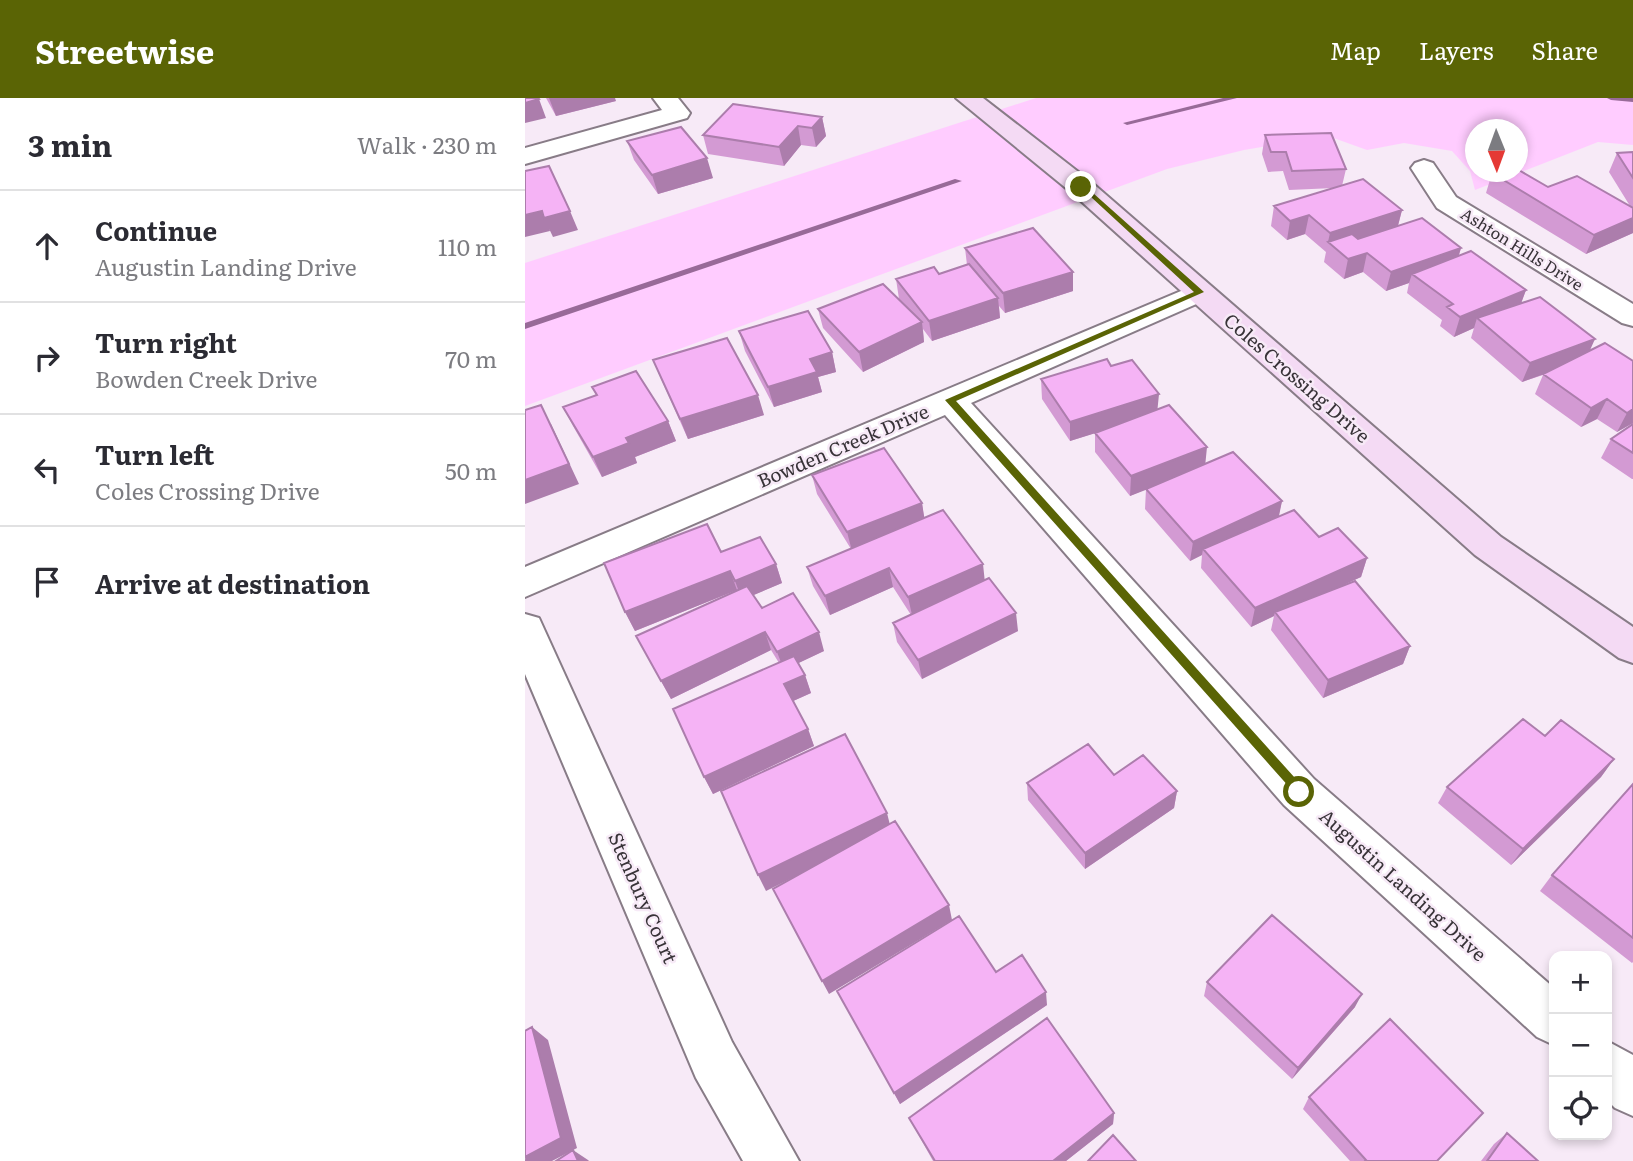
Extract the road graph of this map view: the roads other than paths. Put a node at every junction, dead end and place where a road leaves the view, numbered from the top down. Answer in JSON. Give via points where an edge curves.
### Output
{"nodes":[{"id":1,"x":968,"y":98,"type":"edge"},
{"id":2,"x":672,"y":106,"type":"edge"},
{"id":3,"x":525,"y":156,"type":"edge"},
{"id":4,"x":1424,"y":168,"type":"dead end"},
{"id":5,"x":1200,"y":292,"type":"junction"},
{"id":6,"x":1632,"y":315,"type":"edge"},
{"id":7,"x":950,"y":400,"type":"junction"},
{"id":8,"x":525,"y":583,"type":"edge"},
{"id":9,"x":525,"y":629,"type":"edge"},
{"id":10,"x":1633,"y":647,"type":"edge"},
{"id":11,"x":1549,"y":1016,"type":"edge"},
{"id":12,"x":1612,"y":1071,"type":"edge"},
{"id":13,"x":1633,"y":1090,"type":"edge"},
{"id":14,"x":772,"y":1161,"type":"edge"}],
"edges":[{"from":1,"to":5,"type":"street","name":"Coles Crossing Drive","via":[[1081,187]]},
{"from":2,"to":3,"type":"street"},
{"from":4,"to":6,"type":"street","name":"Ashton Hills Drive","via":[[1446,202]]},
{"from":5,"to":7,"type":"street","name":"Bowden Creek Drive"},
{"from":5,"to":10,"type":"street","name":"Coles Crossing Drive","via":[[1488,546]]},
{"from":7,"to":8,"type":"street","name":"Bowden Creek Drive"},
{"from":7,"to":11,"type":"street","name":"Augustin Landing Drive","via":[[1299,792]]},
{"from":9,"to":14,"type":"street","name":"Stenbury Court","via":[[714,1060]]},
{"from":12,"to":13,"type":"street"}]}
